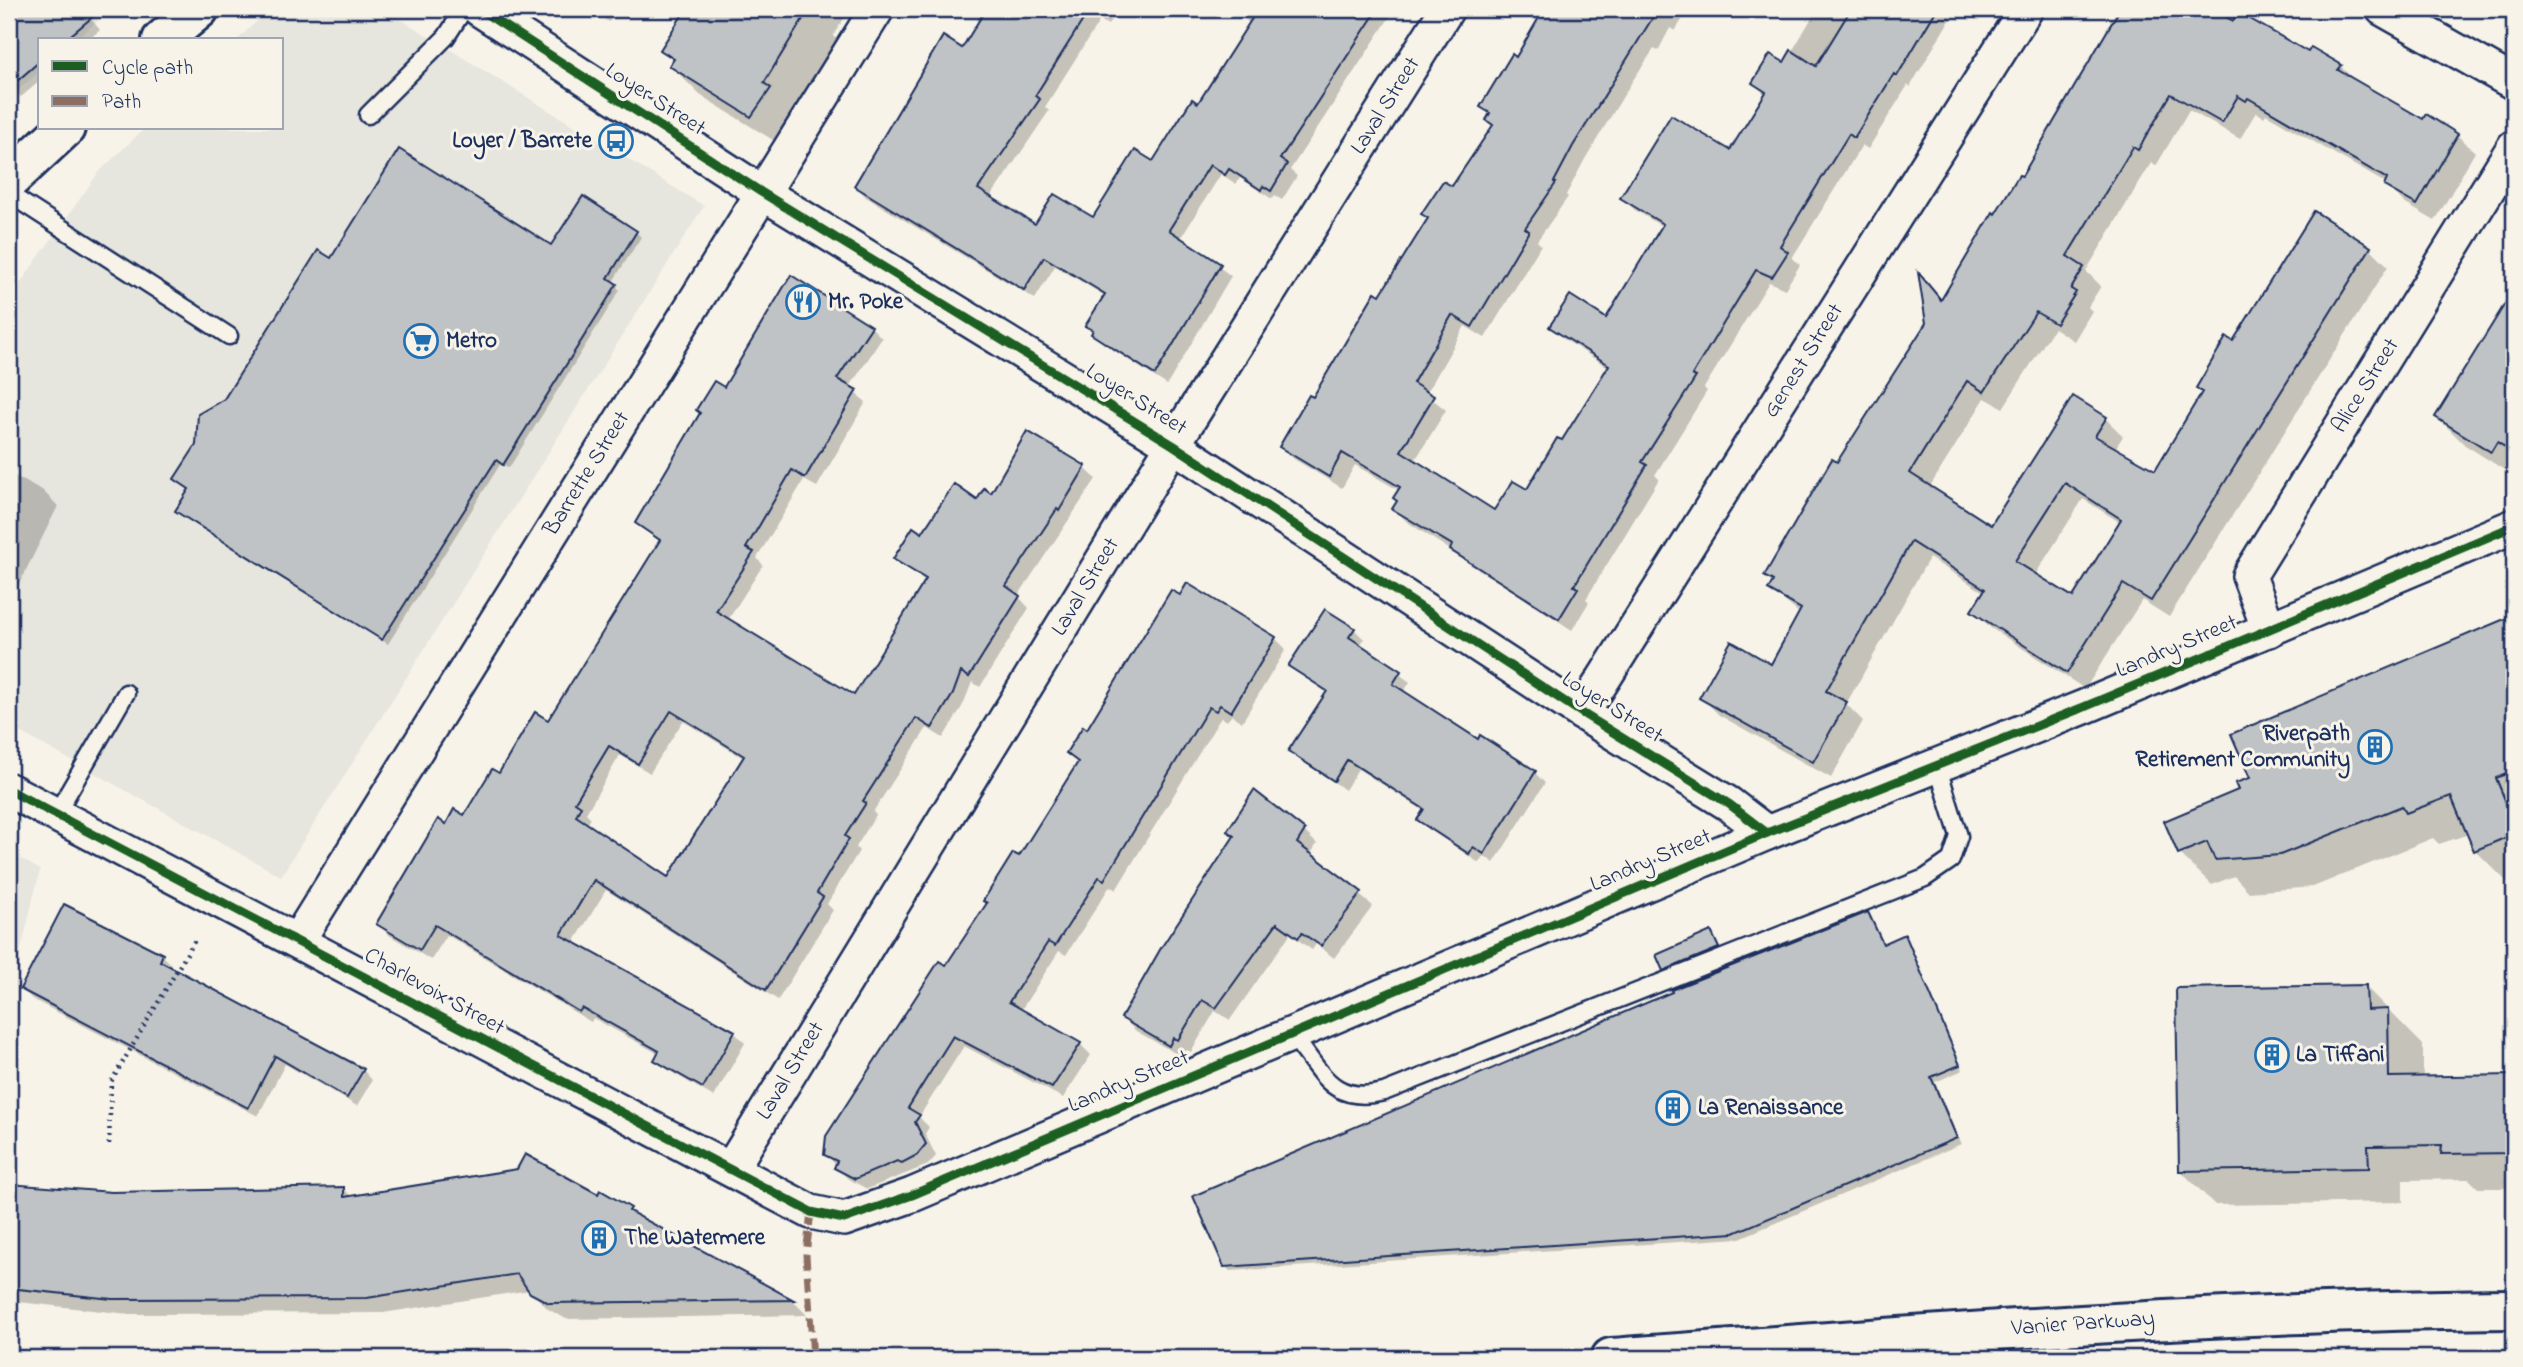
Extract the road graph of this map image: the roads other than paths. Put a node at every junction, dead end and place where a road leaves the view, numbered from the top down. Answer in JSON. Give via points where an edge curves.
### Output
{"nodes":[{"id":1,"x":199,"y":9,"type":"edge"},
{"id":2,"x":464,"y":9,"type":"edge"},
{"id":3,"x":479,"y":9,"type":"edge"},
{"id":4,"x":877,"y":9,"type":"edge"},
{"id":5,"x":1447,"y":9,"type":"edge"},
{"id":6,"x":2026,"y":9,"type":"edge"},
{"id":7,"x":2383,"y":9,"type":"edge"},
{"id":8,"x":164,"y":38,"type":"edge"},
{"id":9,"x":2514,"y":83,"type":"edge"},
{"id":10,"x":368,"y":116,"type":"dead end"},
{"id":11,"x":63,"y":130,"type":"edge"},
{"id":12,"x":2514,"y":147,"type":"edge"},
{"id":13,"x":9,"y":180,"type":"edge"},
{"id":14,"x":761,"y":192,"type":"junction"},
{"id":15,"x":9,"y":194,"type":"edge"},
{"id":16,"x":229,"y":336,"type":"dead end"},
{"id":17,"x":1173,"y":445,"type":"junction"},
{"id":18,"x":2514,"y":526,"type":"edge"},
{"id":19,"x":2269,"y":630,"type":"junction"},
{"id":20,"x":126,"y":692,"type":"dead end"},
{"id":21,"x":1582,"y":713,"type":"junction"},
{"id":22,"x":1937,"y":765,"type":"junction"},
{"id":23,"x":9,"y":790,"type":"edge"},
{"id":24,"x":56,"y":814,"type":"junction"},
{"id":25,"x":1767,"y":833,"type":"junction"},
{"id":26,"x":298,"y":940,"type":"junction"},
{"id":27,"x":1291,"y":1034,"type":"junction"},
{"id":28,"x":731,"y":1169,"type":"junction"},
{"id":29,"x":844,"y":1219,"type":"joint"},
{"id":30,"x":2514,"y":1309,"type":"edge"},
{"id":31,"x":1611,"y":1358,"type":"edge"}],
"edges":[{"from":1,"to":8,"type":"main road"},
{"from":2,"to":10,"type":"lane","via":[[446,37]]},
{"from":3,"to":14,"type":"street","name":"Loyer Street"},
{"from":4,"to":14,"type":"street","name":"Barrette Street"},
{"from":5,"to":17,"type":"street","name":"Laval Street"},
{"from":6,"to":21,"type":"street","name":"Genest Street"},
{"from":7,"to":9,"type":"street"},
{"from":11,"to":13,"type":"main road"},
{"from":12,"to":19,"type":"street","name":"Alice Street","via":[[2249,576]]},
{"from":14,"to":17,"type":"street","name":"Loyer Street"},
{"from":14,"to":26,"type":"street","name":"Barrette Street"},
{"from":15,"to":16,"type":"lane"},
{"from":17,"to":21,"type":"street","name":"Loyer Street"},
{"from":17,"to":28,"type":"street","name":"Laval Street"},
{"from":18,"to":19,"type":"street","name":"Landry Street"},
{"from":19,"to":22,"type":"street","name":"Landry Street"},
{"from":20,"to":24,"type":"lane"},
{"from":21,"to":25,"type":"street","name":"Loyer Street","via":[[1729,804]]},
{"from":22,"to":25,"type":"street","name":"Landry Street"},
{"from":22,"to":27,"type":"lane","via":[[1959,836],[1951,860],[1925,878],[1361,1098],[1337,1091]]},
{"from":23,"to":24,"type":"street","name":"Charlevoix Street"},
{"from":24,"to":26,"type":"street","name":"Charlevoix Street"},
{"from":25,"to":27,"type":"street","name":"Landry Street"},
{"from":26,"to":28,"type":"street","name":"Charlevoix Street"},
{"from":27,"to":29,"type":"street","name":"Landry Street","via":[[912,1195]]},
{"from":28,"to":29,"type":"street","name":"Charlevoix Street","via":[[811,1212]]},
{"from":30,"to":31,"type":"main road","name":"Vanier Parkway","via":[[2126,1321]]}]}
